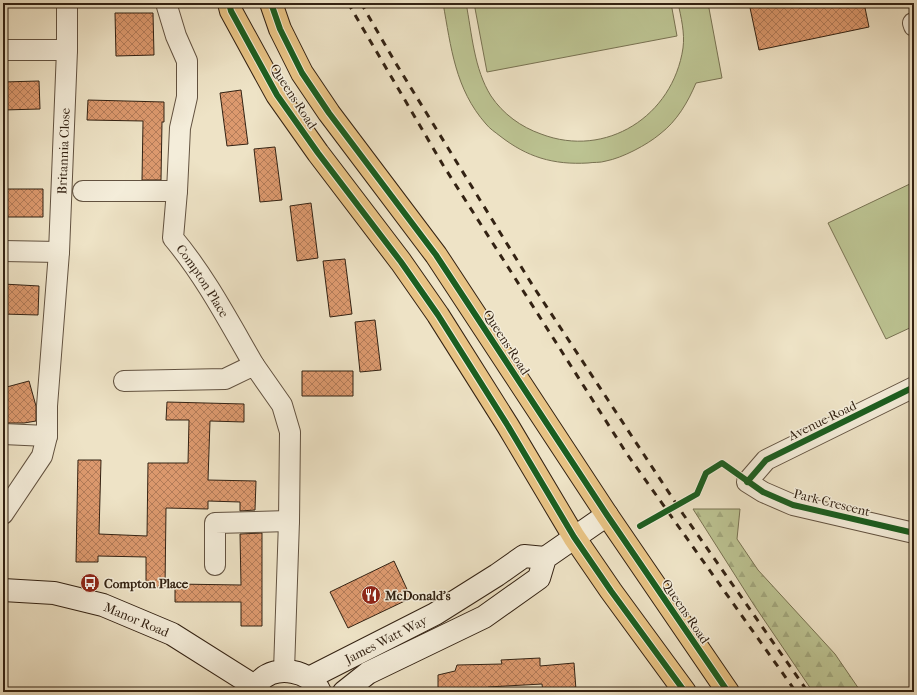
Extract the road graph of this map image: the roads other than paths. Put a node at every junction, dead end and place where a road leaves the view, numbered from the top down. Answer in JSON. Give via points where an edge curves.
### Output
{"nodes":[{"id":1,"x":67,"y":3,"type":"edge"},
{"id":2,"x":166,"y":3,"type":"edge"},
{"id":3,"x":229,"y":3,"type":"edge"},
{"id":4,"x":271,"y":3,"type":"edge"},
{"id":5,"x":3,"y":50,"type":"edge"},
{"id":6,"x":67,"y":50,"type":"junction"},
{"id":7,"x":83,"y":191,"type":"dead end"},
{"id":8,"x":177,"y":191,"type":"junction"},
{"id":9,"x":3,"y":251,"type":"edge"},
{"id":10,"x":58,"y":252,"type":"junction"},
{"id":11,"x":254,"y":365,"type":"junction"},
{"id":12,"x":124,"y":381,"type":"dead end"},
{"id":13,"x":914,"y":387,"type":"edge"},
{"id":14,"x":3,"y":434,"type":"edge"},
{"id":15,"x":47,"y":436,"type":"junction"},
{"id":16,"x":747,"y":482,"type":"joint"},
{"id":17,"x":3,"y":514,"type":"edge"},
{"id":18,"x":607,"y":515,"type":"junction"},
{"id":19,"x":289,"y":521,"type":"junction"},
{"id":20,"x":914,"y":534,"type":"edge"},
{"id":21,"x":574,"y":537,"type":"junction"},
{"id":22,"x":545,"y":558,"type":"junction"},
{"id":23,"x":215,"y":565,"type":"dead end"},
{"id":24,"x":3,"y":590,"type":"edge"},
{"id":25,"x":284,"y":671,"type":"junction"},
{"id":26,"x":315,"y":685,"type":"edge"},
{"id":27,"x":255,"y":690,"type":"edge"},
{"id":28,"x":344,"y":692,"type":"edge"},
{"id":29,"x":685,"y":692,"type":"edge"},
{"id":30,"x":728,"y":692,"type":"edge"}],
"edges":[{"from":1,"to":6,"type":"street","name":"Britannia Close"},
{"from":2,"to":8,"type":"street","name":"Compton Place","via":[[187,61],[187,97],[180,128]]},
{"from":3,"to":21,"type":"main road","name":"Queens Road","via":[[277,95],[438,315]]},
{"from":4,"to":18,"type":"main road","name":"Queens Road","via":[[280,29],[302,73],[436,255]]},
{"from":5,"to":6,"type":"street"},
{"from":6,"to":10,"type":"street","name":"Britannia Close"},
{"from":7,"to":8,"type":"street"},
{"from":8,"to":11,"type":"street","name":"Compton Place","via":[[173,238],[223,310]]},
{"from":9,"to":10,"type":"street"},
{"from":10,"to":15,"type":"street","name":"Britannia Close"},
{"from":11,"to":12,"type":"street","via":[[224,379]]},
{"from":11,"to":19,"type":"street","name":"Compton Place","via":[[282,405],[290,432]]},
{"from":13,"to":16,"type":"street","name":"Avenue Road","via":[[766,460]]},
{"from":14,"to":15,"type":"street"},
{"from":15,"to":17,"type":"street","name":"Britannia Close","via":[[42,456]]},
{"from":16,"to":20,"type":"street","name":"Park Crescent","via":[[793,505]]},
{"from":18,"to":21,"type":"street"},
{"from":18,"to":30,"type":"main road","name":"Queens Road"},
{"from":19,"to":23,"type":"street","via":[[215,523]]},
{"from":19,"to":25,"type":"street","name":"Compton Place"},
{"from":21,"to":22,"type":"street"},
{"from":21,"to":29,"type":"main road","name":"Queens Road"},
{"from":22,"to":26,"type":"street","name":"James Watt Way","via":[[524,556],[435,614]]},
{"from":22,"to":28,"type":"street","name":"James Watt Way","via":[[539,578],[484,617],[368,673]]},
{"from":24,"to":27,"type":"street","name":"Manor Road","via":[[54,593],[103,605],[172,634]]},
{"from":25,"to":26,"type":"street","name":"James Watt Way","via":[[298,673]]},
{"from":25,"to":27,"type":"street","via":[[271,674],[260,681]]}]}
